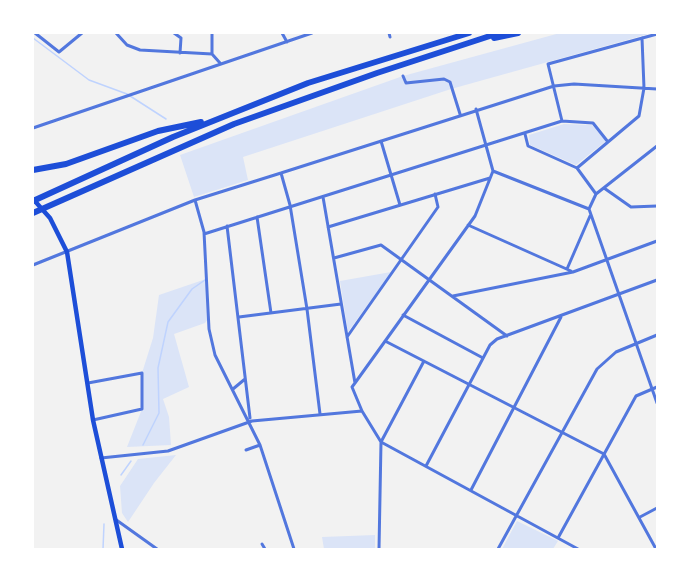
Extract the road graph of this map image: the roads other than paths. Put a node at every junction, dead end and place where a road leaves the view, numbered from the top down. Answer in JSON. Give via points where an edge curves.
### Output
{"nodes":[{"id":1,"x":34,"y":33,"type":"edge"},
{"id":2,"x":82,"y":33,"type":"edge"},
{"id":3,"x":116,"y":33,"type":"edge"},
{"id":4,"x":174,"y":33,"type":"edge"},
{"id":5,"x":212,"y":33,"type":"edge"},
{"id":6,"x":282,"y":33,"type":"edge"},
{"id":7,"x":312,"y":33,"type":"edge"},
{"id":8,"x":469,"y":33,"type":"edge"},
{"id":9,"x":499,"y":33,"type":"edge"},
{"id":10,"x":518,"y":33,"type":"edge"},
{"id":11,"x":657,"y":34,"type":"edge"},
{"id":12,"x":642,"y":38,"type":"junction"},
{"id":13,"x":287,"y":42,"type":"junction"},
{"id":14,"x":473,"y":43,"type":"junction"},
{"id":15,"x":180,"y":53,"type":"junction"},
{"id":16,"x":212,"y":54,"type":"junction"},
{"id":17,"x":220,"y":63,"type":"junction"},
{"id":18,"x":403,"y":76,"type":"dead end"},
{"id":19,"x":554,"y":86,"type":"junction"},
{"id":20,"x":644,"y":88,"type":"junction"},
{"id":21,"x":657,"y":88,"type":"edge"},
{"id":22,"x":477,"y":109,"type":"junction"},
{"id":23,"x":460,"y":114,"type":"junction"},
{"id":24,"x":220,"y":118,"type":"junction"},
{"id":25,"x":562,"y":121,"type":"junction"},
{"id":26,"x":33,"y":128,"type":"edge"},
{"id":27,"x":525,"y":135,"type":"junction"},
{"id":28,"x":381,"y":141,"type":"junction"},
{"id":29,"x":608,"y":142,"type":"junction"},
{"id":30,"x":486,"y":146,"type":"junction"},
{"id":31,"x":657,"y":146,"type":"edge"},
{"id":32,"x":577,"y":168,"type":"junction"},
{"id":33,"x":33,"y":170,"type":"edge"},
{"id":34,"x":493,"y":171,"type":"junction"},
{"id":35,"x":281,"y":173,"type":"junction"},
{"id":36,"x":392,"y":176,"type":"junction"},
{"id":37,"x":490,"y":178,"type":"junction"},
{"id":38,"x":604,"y":188,"type":"junction"},
{"id":39,"x":435,"y":194,"type":"junction"},
{"id":40,"x":596,"y":194,"type":"junction"},
{"id":41,"x":323,"y":197,"type":"junction"},
{"id":42,"x":33,"y":200,"type":"edge"},
{"id":43,"x":195,"y":200,"type":"junction"},
{"id":44,"x":53,"y":204,"type":"junction"},
{"id":45,"x":400,"y":205,"type":"junction"},
{"id":46,"x":290,"y":206,"type":"junction"},
{"id":47,"x":657,"y":206,"type":"edge"},
{"id":48,"x":589,"y":209,"type":"junction"},
{"id":49,"x":33,"y":213,"type":"edge"},
{"id":50,"x":590,"y":214,"type":"junction"},
{"id":51,"x":257,"y":217,"type":"junction"},
{"id":52,"x":33,"y":219,"type":"edge"},
{"id":53,"x":468,"y":225,"type":"junction"},
{"id":54,"x":227,"y":226,"type":"junction"},
{"id":55,"x":328,"y":227,"type":"junction"},
{"id":56,"x":204,"y":234,"type":"junction"},
{"id":57,"x":657,"y":241,"type":"edge"},
{"id":58,"x":67,"y":252,"type":"junction"},
{"id":59,"x":334,"y":258,"type":"junction"},
{"id":60,"x":402,"y":260,"type":"junction"},
{"id":61,"x":606,"y":261,"type":"junction"},
{"id":62,"x":33,"y":266,"type":"edge"},
{"id":63,"x":567,"y":269,"type":"junction"},
{"id":64,"x":573,"y":272,"type":"junction"},
{"id":65,"x":429,"y":279,"type":"junction"},
{"id":66,"x":657,"y":280,"type":"edge"},
{"id":67,"x":619,"y":295,"type":"junction"},
{"id":68,"x":453,"y":296,"type":"junction"},
{"id":69,"x":341,"y":303,"type":"junction"},
{"id":70,"x":307,"y":309,"type":"junction"},
{"id":71,"x":271,"y":313,"type":"junction"},
{"id":72,"x":403,"y":315,"type":"junction"},
{"id":73,"x":562,"y":316,"type":"junction"},
{"id":74,"x":239,"y":317,"type":"junction"},
{"id":75,"x":657,"y":335,"type":"edge"},
{"id":76,"x":507,"y":336,"type":"junction"},
{"id":77,"x":347,"y":337,"type":"junction"},
{"id":78,"x":385,"y":341,"type":"junction"},
{"id":79,"x":636,"y":344,"type":"junction"},
{"id":80,"x":483,"y":358,"type":"junction"},
{"id":81,"x":424,"y":361,"type":"junction"},
{"id":82,"x":245,"y":379,"type":"junction"},
{"id":83,"x":355,"y":383,"type":"junction"},
{"id":84,"x":87,"y":384,"type":"junction"},
{"id":85,"x":469,"y":384,"type":"junction"},
{"id":86,"x":657,"y":387,"type":"edge"},
{"id":87,"x":233,"y":389,"type":"junction"},
{"id":88,"x":652,"y":389,"type":"junction"},
{"id":89,"x":657,"y":403,"type":"edge"},
{"id":90,"x":514,"y":407,"type":"junction"},
{"id":91,"x":362,"y":411,"type":"junction"},
{"id":92,"x":320,"y":414,"type":"junction"},
{"id":93,"x":93,"y":420,"type":"junction"},
{"id":94,"x":250,"y":422,"type":"junction"},
{"id":95,"x":562,"y":432,"type":"junction"},
{"id":96,"x":381,"y":442,"type":"junction"},
{"id":97,"x":260,"y":445,"type":"junction"},
{"id":98,"x":246,"y":450,"type":"dead end"},
{"id":99,"x":604,"y":454,"type":"junction"},
{"id":100,"x":101,"y":458,"type":"junction"},
{"id":101,"x":426,"y":466,"type":"junction"},
{"id":102,"x":471,"y":490,"type":"junction"},
{"id":103,"x":657,"y":508,"type":"edge"},
{"id":104,"x":516,"y":517,"type":"junction"},
{"id":105,"x":639,"y":517,"type":"junction"},
{"id":106,"x":114,"y":518,"type":"junction"},
{"id":107,"x":558,"y":538,"type":"junction"},
{"id":108,"x":262,"y":543,"type":"dead end"},
{"id":109,"x":122,"y":549,"type":"edge"},
{"id":110,"x":157,"y":549,"type":"edge"},
{"id":111,"x":264,"y":549,"type":"edge"},
{"id":112,"x":294,"y":549,"type":"edge"},
{"id":113,"x":379,"y":549,"type":"edge"},
{"id":114,"x":498,"y":549,"type":"edge"},
{"id":115,"x":578,"y":549,"type":"edge"},
{"id":116,"x":656,"y":549,"type":"edge"}],
"edges":[{"from":1,"to":2,"type":"street","via":[[59,52]]},
{"from":3,"to":15,"type":"street","via":[[127,45],[140,50]]},
{"from":4,"to":15,"type":"street","via":[[181,38]]},
{"from":5,"to":16,"type":"street"},
{"from":6,"to":13,"type":"street"},
{"from":7,"to":13,"type":"street"},
{"from":8,"to":24,"type":"highway","via":[[308,83]]},
{"from":9,"to":14,"type":"highway"},
{"from":10,"to":14,"type":"highway"},
{"from":11,"to":12,"type":"street"},
{"from":12,"to":19,"type":"street","via":[[548,64]]},
{"from":12,"to":20,"type":"street"},
{"from":13,"to":17,"type":"street"},
{"from":14,"to":44,"type":"highway","via":[[234,124]]},
{"from":15,"to":16,"type":"street"},
{"from":16,"to":17,"type":"street"},
{"from":17,"to":26,"type":"street"},
{"from":18,"to":23,"type":"street","via":[[406,83],[444,79],[450,82]]},
{"from":19,"to":20,"type":"street"},
{"from":19,"to":22,"type":"street"},
{"from":19,"to":25,"type":"street"},
{"from":20,"to":21,"type":"street"},
{"from":20,"to":29,"type":"street","via":[[639,116]]},
{"from":22,"to":23,"type":"street"},
{"from":22,"to":30,"type":"street"},
{"from":23,"to":28,"type":"street"},
{"from":24,"to":33,"type":"highway","via":[[158,131],[66,164]]},
{"from":24,"to":42,"type":"highway"},
{"from":25,"to":27,"type":"street"},
{"from":25,"to":29,"type":"street","via":[[592,123]]},
{"from":27,"to":30,"type":"street"},
{"from":27,"to":32,"type":"street","via":[[528,146]]},
{"from":28,"to":35,"type":"street"},
{"from":28,"to":36,"type":"street"},
{"from":29,"to":32,"type":"street"},
{"from":30,"to":34,"type":"street"},
{"from":30,"to":36,"type":"street"},
{"from":31,"to":38,"type":"street"},
{"from":32,"to":40,"type":"street"},
{"from":34,"to":37,"type":"street"},
{"from":34,"to":48,"type":"street"},
{"from":35,"to":43,"type":"street"},
{"from":35,"to":46,"type":"street"},
{"from":36,"to":41,"type":"street"},
{"from":36,"to":45,"type":"street"},
{"from":37,"to":39,"type":"street"},
{"from":37,"to":53,"type":"street"},
{"from":38,"to":40,"type":"street"},
{"from":38,"to":47,"type":"street","via":[[631,207]]},
{"from":39,"to":45,"type":"street"},
{"from":39,"to":60,"type":"street","via":[[438,207]]},
{"from":40,"to":48,"type":"street"},
{"from":41,"to":46,"type":"street"},
{"from":41,"to":55,"type":"street"},
{"from":42,"to":58,"type":"main road","via":[[50,218]]},
{"from":43,"to":56,"type":"street"},
{"from":43,"to":58,"type":"street"},
{"from":44,"to":49,"type":"highway"},
{"from":44,"to":52,"type":"highway"},
{"from":45,"to":55,"type":"street"},
{"from":46,"to":51,"type":"street"},
{"from":46,"to":70,"type":"street"},
{"from":48,"to":50,"type":"street"},
{"from":50,"to":61,"type":"street"},
{"from":50,"to":63,"type":"street"},
{"from":51,"to":54,"type":"street"},
{"from":51,"to":71,"type":"street"},
{"from":53,"to":63,"type":"street"},
{"from":53,"to":65,"type":"street"},
{"from":54,"to":56,"type":"street"},
{"from":54,"to":74,"type":"street"},
{"from":55,"to":59,"type":"street"},
{"from":56,"to":87,"type":"street","via":[[209,328],[215,355]]},
{"from":57,"to":61,"type":"street"},
{"from":58,"to":62,"type":"street"},
{"from":58,"to":84,"type":"main road"},
{"from":59,"to":60,"type":"street","via":[[381,245]]},
{"from":59,"to":69,"type":"street"},
{"from":60,"to":65,"type":"street"},
{"from":60,"to":77,"type":"street"},
{"from":61,"to":64,"type":"street"},
{"from":61,"to":67,"type":"street"},
{"from":63,"to":64,"type":"street"},
{"from":64,"to":68,"type":"street"},
{"from":65,"to":68,"type":"street"},
{"from":65,"to":72,"type":"street"},
{"from":66,"to":67,"type":"street"},
{"from":67,"to":73,"type":"street"},
{"from":67,"to":79,"type":"street"},
{"from":68,"to":76,"type":"street"},
{"from":69,"to":70,"type":"street"},
{"from":69,"to":77,"type":"street"},
{"from":70,"to":71,"type":"street"},
{"from":70,"to":92,"type":"street"},
{"from":71,"to":74,"type":"street"},
{"from":72,"to":78,"type":"street"},
{"from":72,"to":80,"type":"street"},
{"from":73,"to":76,"type":"street"},
{"from":73,"to":90,"type":"street"},
{"from":74,"to":82,"type":"street"},
{"from":75,"to":79,"type":"street"},
{"from":76,"to":80,"type":"street","via":[[490,345]]},
{"from":77,"to":83,"type":"street"},
{"from":78,"to":81,"type":"street"},
{"from":78,"to":83,"type":"street"},
{"from":79,"to":88,"type":"street"},
{"from":79,"to":95,"type":"street","via":[[616,352],[597,369]]},
{"from":80,"to":85,"type":"street"},
{"from":81,"to":85,"type":"street"},
{"from":81,"to":96,"type":"street"},
{"from":82,"to":87,"type":"street"},
{"from":82,"to":94,"type":"street"},
{"from":83,"to":91,"type":"street","via":[[352,387]]},
{"from":84,"to":93,"type":"main road"},
{"from":84,"to":93,"type":"street","via":[[142,373],[142,410]]},
{"from":85,"to":90,"type":"street"},
{"from":85,"to":101,"type":"street"},
{"from":86,"to":88,"type":"street"},
{"from":87,"to":94,"type":"street"},
{"from":88,"to":89,"type":"street"},
{"from":88,"to":99,"type":"street","via":[[636,396]]},
{"from":90,"to":95,"type":"street"},
{"from":90,"to":102,"type":"street"},
{"from":91,"to":92,"type":"street"},
{"from":91,"to":96,"type":"street"},
{"from":92,"to":94,"type":"street"},
{"from":93,"to":100,"type":"main road"},
{"from":94,"to":97,"type":"street"},
{"from":94,"to":100,"type":"street","via":[[168,451]]},
{"from":95,"to":99,"type":"street"},
{"from":95,"to":104,"type":"street"},
{"from":96,"to":101,"type":"street"},
{"from":96,"to":113,"type":"street"},
{"from":97,"to":98,"type":"street"},
{"from":97,"to":112,"type":"street"},
{"from":99,"to":105,"type":"street"},
{"from":99,"to":107,"type":"street"},
{"from":100,"to":106,"type":"main road"},
{"from":101,"to":102,"type":"street"},
{"from":102,"to":104,"type":"street"},
{"from":103,"to":105,"type":"street"},
{"from":104,"to":107,"type":"street"},
{"from":104,"to":114,"type":"street"},
{"from":105,"to":116,"type":"street"},
{"from":106,"to":109,"type":"main road"},
{"from":106,"to":110,"type":"street"},
{"from":107,"to":115,"type":"street"},
{"from":108,"to":111,"type":"street"}]}
